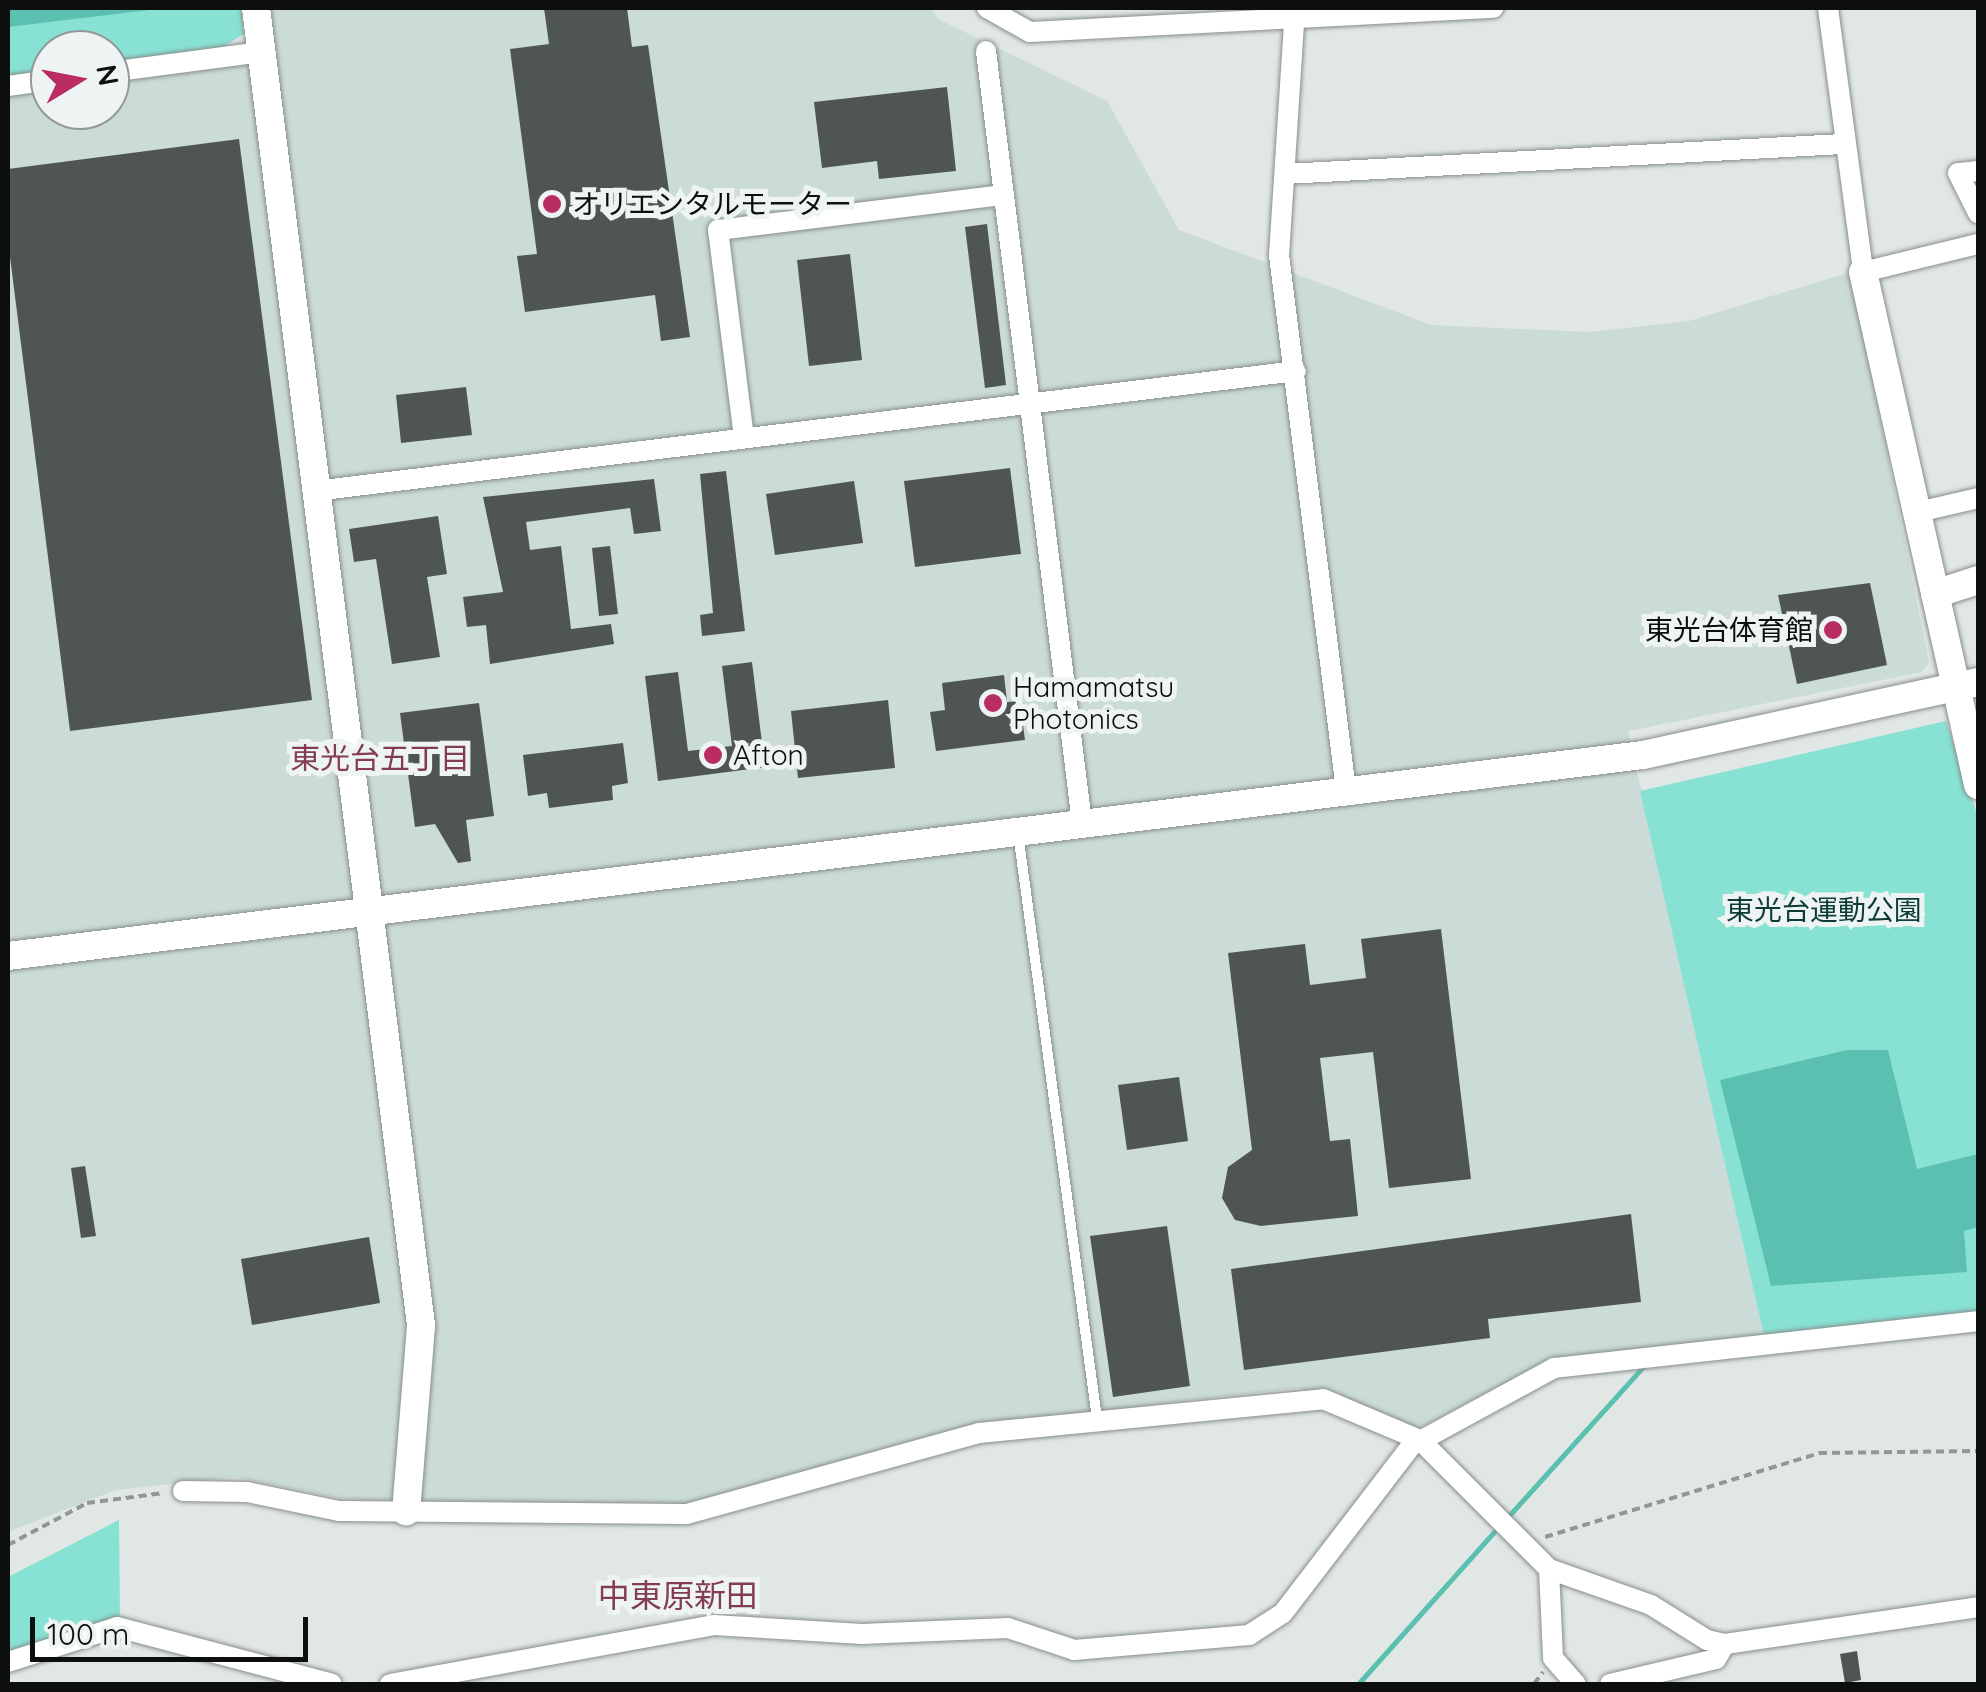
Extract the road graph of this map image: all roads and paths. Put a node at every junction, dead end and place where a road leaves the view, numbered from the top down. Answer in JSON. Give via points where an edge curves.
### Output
{"nodes":[{"id":1,"x":256,"y":8,"type":"edge"},
{"id":2,"x":987,"y":8,"type":"edge"},
{"id":3,"x":1493,"y":8,"type":"edge"},
{"id":4,"x":1828,"y":8,"type":"edge"},
{"id":5,"x":1295,"y":13,"type":"edge"},
{"id":6,"x":986,"y":51,"type":"dead end"},
{"id":7,"x":262,"y":52,"type":"junction"},
{"id":8,"x":130,"y":69,"type":"edge"},
{"id":9,"x":1842,"y":144,"type":"junction"},
{"id":10,"x":1978,"y":171,"type":"edge"},
{"id":11,"x":1285,"y":174,"type":"junction"},
{"id":12,"x":1004,"y":194,"type":"junction"},
{"id":13,"x":1978,"y":214,"type":"edge"},
{"id":14,"x":1978,"y":244,"type":"edge"},
{"id":15,"x":1863,"y":272,"type":"junction"},
{"id":16,"x":1296,"y":371,"type":"junction"},
{"id":17,"x":1030,"y":402,"type":"junction"},
{"id":18,"x":744,"y":438,"type":"junction"},
{"id":19,"x":315,"y":491,"type":"junction"},
{"id":20,"x":1978,"y":498,"type":"edge"},
{"id":21,"x":1918,"y":512,"type":"junction"},
{"id":22,"x":1978,"y":580,"type":"edge"},
{"id":23,"x":1935,"y":594,"type":"junction"},
{"id":24,"x":1967,"y":686,"type":"edge"},
{"id":25,"x":1978,"y":784,"type":"edge"},
{"id":26,"x":1346,"y":791,"type":"junction"},
{"id":27,"x":1082,"y":823,"type":"junction"},
{"id":28,"x":1018,"y":832,"type":"junction"},
{"id":29,"x":368,"y":912,"type":"junction"},
{"id":30,"x":8,"y":956,"type":"edge"},
{"id":31,"x":1978,"y":1321,"type":"edge"},
{"id":32,"x":1097,"y":1420,"type":"junction"},
{"id":33,"x":1420,"y":1440,"type":"junction"},
{"id":34,"x":1978,"y":1451,"type":"edge"},
{"id":35,"x":182,"y":1491,"type":"joint"},
{"id":36,"x":406,"y":1512,"type":"junction"},
{"id":37,"x":1521,"y":1544,"type":"junction"},
{"id":38,"x":8,"y":1545,"type":"edge"},
{"id":39,"x":1550,"y":1569,"type":"junction"},
{"id":40,"x":1978,"y":1607,"type":"edge"},
{"id":41,"x":1725,"y":1644,"type":"junction"},
{"id":42,"x":8,"y":1662,"type":"edge"},
{"id":43,"x":332,"y":1684,"type":"edge"},
{"id":44,"x":390,"y":1684,"type":"edge"},
{"id":45,"x":1576,"y":1684,"type":"edge"},
{"id":46,"x":1610,"y":1684,"type":"edge"}],
"edges":[{"from":1,"to":7,"type":"street"},
{"from":2,"to":5,"type":"street","via":[[1030,32]]},
{"from":3,"to":5,"type":"street"},
{"from":4,"to":9,"type":"street"},
{"from":5,"to":11,"type":"street"},
{"from":6,"to":12,"type":"street"},
{"from":7,"to":8,"type":"street"},
{"from":7,"to":19,"type":"street"},
{"from":9,"to":11,"type":"street"},
{"from":9,"to":15,"type":"street"},
{"from":10,"to":13,"type":"street","via":[[1958,173]]},
{"from":11,"to":16,"type":"street","via":[[1279,254]]},
{"from":12,"to":17,"type":"street"},
{"from":12,"to":18,"type":"street","via":[[718,230]]},
{"from":14,"to":15,"type":"street"},
{"from":15,"to":21,"type":"street"},
{"from":16,"to":17,"type":"street"},
{"from":16,"to":26,"type":"street"},
{"from":17,"to":18,"type":"street"},
{"from":17,"to":27,"type":"street"},
{"from":18,"to":19,"type":"street"},
{"from":19,"to":29,"type":"street"},
{"from":20,"to":21,"type":"street"},
{"from":21,"to":23,"type":"street"},
{"from":22,"to":23,"type":"street"},
{"from":23,"to":24,"type":"street"},
{"from":24,"to":25,"type":"street"},
{"from":24,"to":26,"type":"street","via":[[1704,744]]},
{"from":26,"to":27,"type":"street"},
{"from":27,"to":28,"type":"street"},
{"from":28,"to":29,"type":"street"},
{"from":28,"to":32,"type":"lane"},
{"from":29,"to":30,"type":"street"},
{"from":29,"to":36,"type":"street","via":[[421,1326]]},
{"from":31,"to":33,"type":"street","via":[[1554,1368]]},
{"from":32,"to":33,"type":"street","via":[[1323,1399]]},
{"from":32,"to":36,"type":"street","via":[[979,1433],[687,1514]]},
{"from":33,"to":37,"type":"street"},
{"from":33,"to":44,"type":"street","via":[[1283,1613],[1249,1635],[1074,1650],[1008,1628],[862,1634],[714,1625]]},
{"from":34,"to":37,"type":"path","via":[[1796,1458]]},
{"from":35,"to":36,"type":"street"},
{"from":35,"to":38,"type":"path","via":[[87,1504]]},
{"from":37,"to":39,"type":"street"},
{"from":39,"to":41,"type":"street","via":[[1651,1605]]},
{"from":39,"to":45,"type":"street","via":[[1554,1658]]},
{"from":40,"to":41,"type":"street"},
{"from":41,"to":46,"type":"street","via":[[1716,1658]]},
{"from":42,"to":43,"type":"street","via":[[118,1627]]}]}
